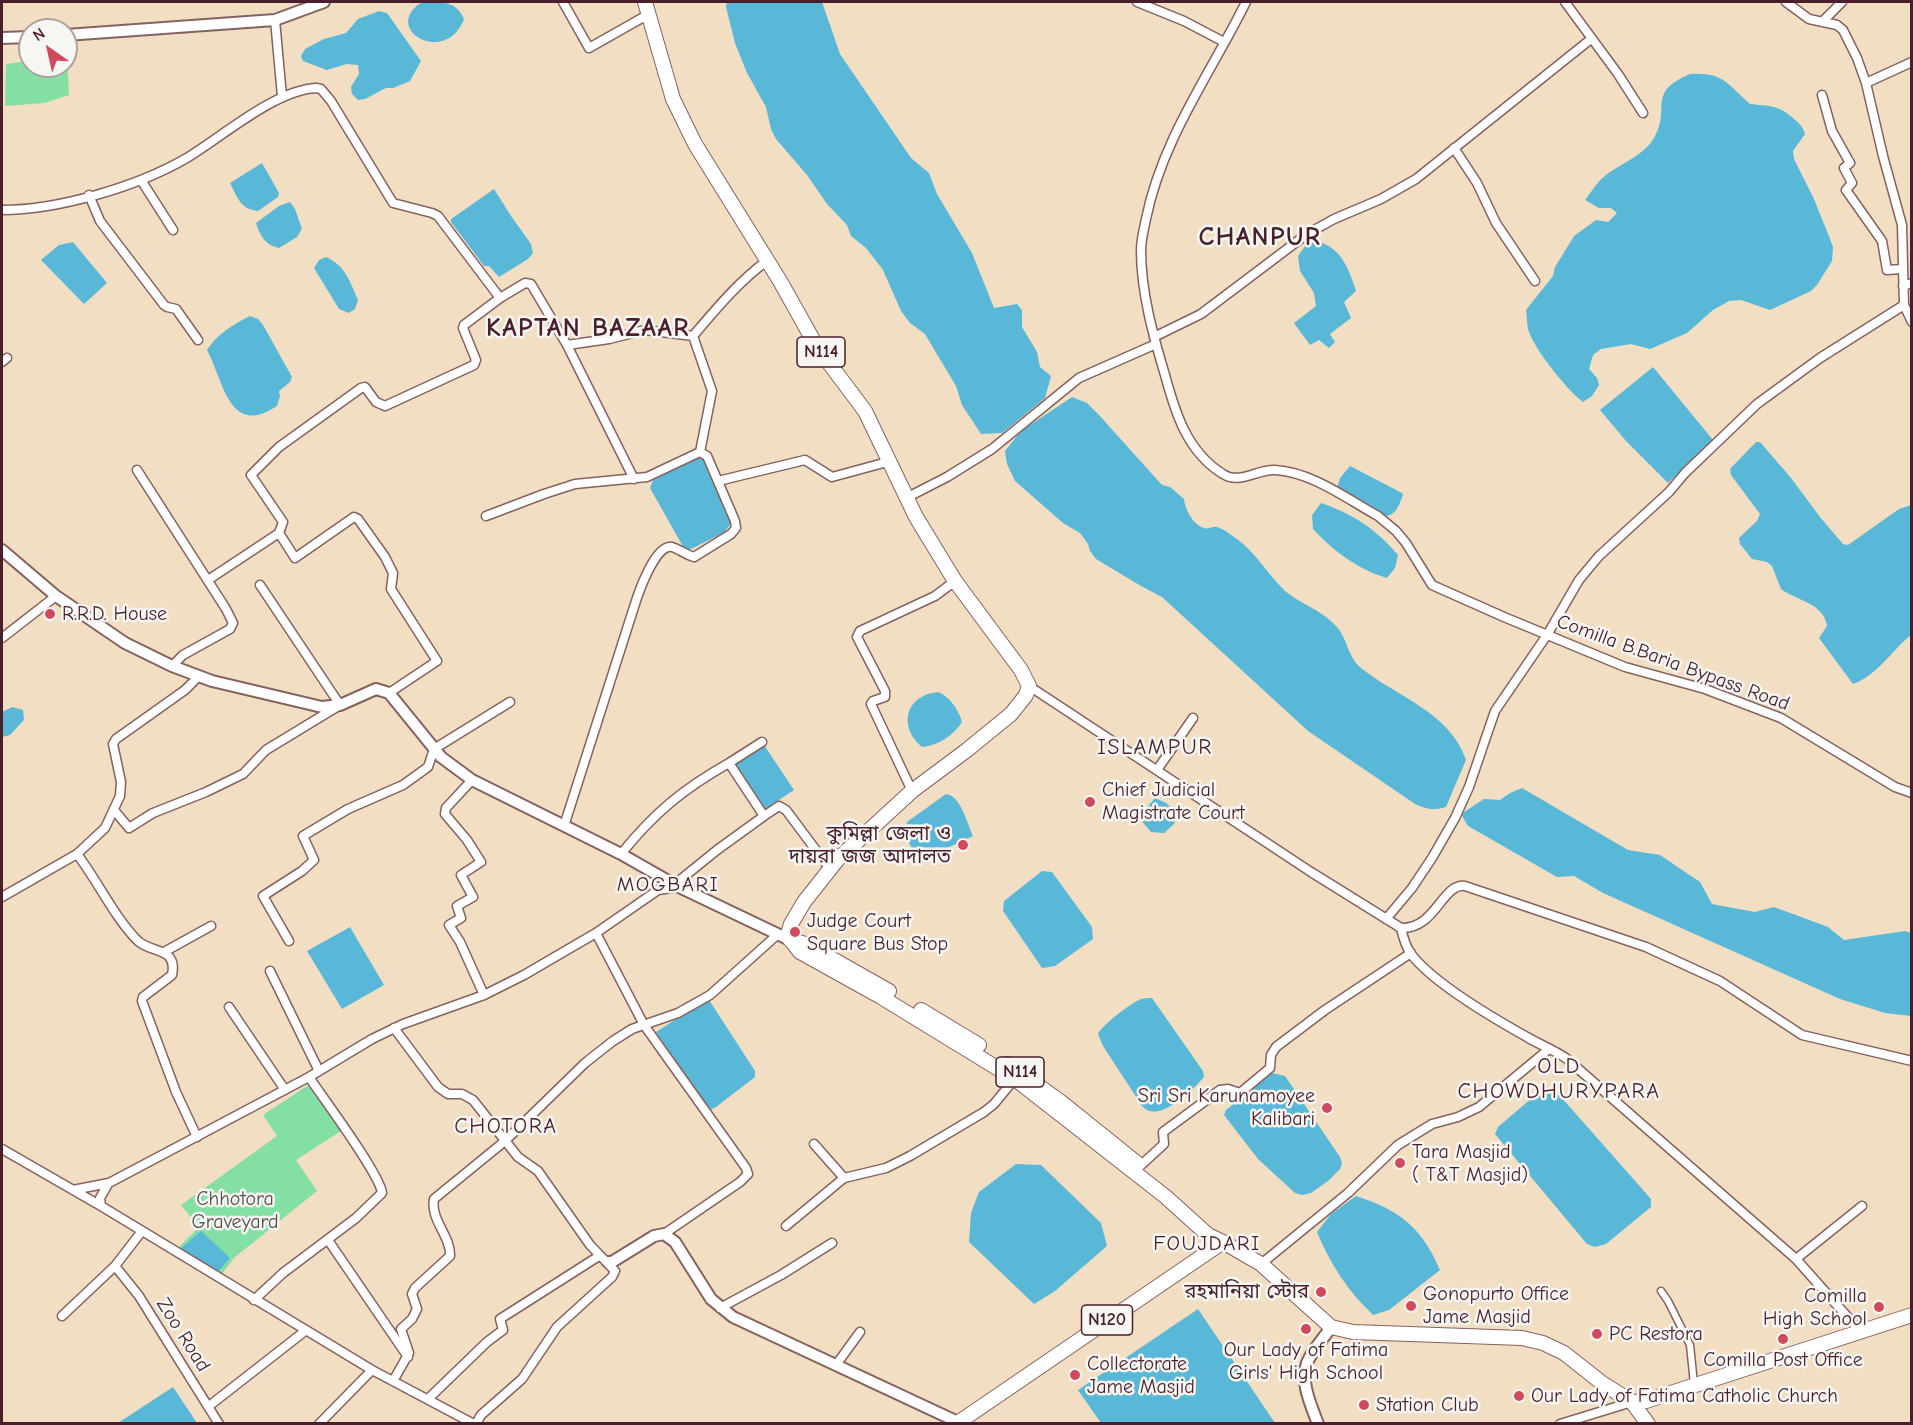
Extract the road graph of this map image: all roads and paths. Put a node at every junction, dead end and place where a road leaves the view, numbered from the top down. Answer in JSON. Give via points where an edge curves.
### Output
{"nodes":[{"id":1,"x":324,"y":2,"type":"edge"},
{"id":2,"x":563,"y":2,"type":"edge"},
{"id":3,"x":1137,"y":2,"type":"edge"},
{"id":4,"x":1246,"y":2,"type":"edge"},
{"id":5,"x":1565,"y":2,"type":"edge"},
{"id":6,"x":1786,"y":2,"type":"edge"},
{"id":7,"x":1842,"y":2,"type":"edge"},
{"id":8,"x":647,"y":8,"type":"edge"},
{"id":9,"x":275,"y":20,"type":"junction"},
{"id":10,"x":1822,"y":22,"type":"junction"},
{"id":11,"x":78,"y":35,"type":"edge"},
{"id":12,"x":18,"y":37,"type":"edge"},
{"id":13,"x":2,"y":38,"type":"edge"},
{"id":14,"x":1591,"y":39,"type":"junction"},
{"id":15,"x":1224,"y":42,"type":"junction"},
{"id":16,"x":1911,"y":62,"type":"edge"},
{"id":17,"x":1866,"y":83,"type":"junction"},
{"id":18,"x":1822,"y":95,"type":"dead end"},
{"id":19,"x":282,"y":96,"type":"junction"},
{"id":20,"x":1643,"y":113,"type":"dead end"},
{"id":21,"x":1454,"y":148,"type":"junction"},
{"id":22,"x":141,"y":180,"type":"junction"},
{"id":23,"x":89,"y":195,"type":"junction"},
{"id":24,"x":2,"y":210,"type":"edge"},
{"id":25,"x":172,"y":230,"type":"dead end"},
{"id":26,"x":768,"y":260,"type":"junction"},
{"id":27,"x":1902,"y":269,"type":"junction"},
{"id":28,"x":1535,"y":281,"type":"dead end"},
{"id":29,"x":1907,"y":284,"type":"edge"},
{"id":30,"x":500,"y":298,"type":"junction"},
{"id":31,"x":1904,"y":305,"type":"junction"},
{"id":32,"x":1911,"y":322,"type":"edge"},
{"id":33,"x":693,"y":336,"type":"junction"},
{"id":34,"x":198,"y":340,"type":"dead end"},
{"id":35,"x":1155,"y":341,"type":"junction"},
{"id":36,"x":567,"y":345,"type":"junction"},
{"id":37,"x":700,"y":452,"type":"junction"},
{"id":38,"x":891,"y":461,"type":"junction"},
{"id":39,"x":137,"y":470,"type":"dead end"},
{"id":40,"x":634,"y":479,"type":"junction"},
{"id":41,"x":718,"y":481,"type":"junction"},
{"id":42,"x":906,"y":498,"type":"junction"},
{"id":43,"x":486,"y":516,"type":"dead end"},
{"id":44,"x":279,"y":533,"type":"junction"},
{"id":45,"x":2,"y":550,"type":"edge"},
{"id":46,"x":208,"y":580,"type":"junction"},
{"id":47,"x":955,"y":581,"type":"junction"},
{"id":48,"x":260,"y":585,"type":"dead end"},
{"id":49,"x":56,"y":596,"type":"junction"},
{"id":50,"x":1547,"y":635,"type":"junction"},
{"id":51,"x":2,"y":638,"type":"edge"},
{"id":52,"x":172,"y":666,"type":"junction"},
{"id":53,"x":199,"y":676,"type":"junction"},
{"id":54,"x":1029,"y":686,"type":"junction"},
{"id":55,"x":389,"y":693,"type":"junction"},
{"id":56,"x":510,"y":702,"type":"dead end"},
{"id":57,"x":340,"y":705,"type":"junction"},
{"id":58,"x":1193,"y":718,"type":"dead end"},
{"id":59,"x":762,"y":742,"type":"dead end"},
{"id":60,"x":434,"y":749,"type":"junction"},
{"id":61,"x":729,"y":763,"type":"junction"},
{"id":62,"x":1157,"y":770,"type":"junction"},
{"id":63,"x":472,"y":780,"type":"junction"},
{"id":64,"x":912,"y":791,"type":"junction"},
{"id":65,"x":1911,"y":793,"type":"edge"},
{"id":66,"x":114,"y":810,"type":"junction"},
{"id":67,"x":764,"y":816,"type":"junction"},
{"id":68,"x":564,"y":826,"type":"junction"},
{"id":69,"x":621,"y":854,"type":"junction"},
{"id":70,"x":77,"y":855,"type":"junction"},
{"id":71,"x":830,"y":869,"type":"junction"},
{"id":72,"x":656,"y":873,"type":"junction"},
{"id":73,"x":677,"y":886,"type":"junction"},
{"id":74,"x":658,"y":891,"type":"junction"},
{"id":75,"x":2,"y":897,"type":"edge"},
{"id":76,"x":1386,"y":919,"type":"junction"},
{"id":77,"x":211,"y":926,"type":"dead end"},
{"id":78,"x":1401,"y":928,"type":"junction"},
{"id":79,"x":596,"y":933,"type":"junction"},
{"id":80,"x":777,"y":935,"type":"junction"},
{"id":81,"x":790,"y":940,"type":"junction"},
{"id":82,"x":289,"y":941,"type":"dead end"},
{"id":83,"x":164,"y":952,"type":"junction"},
{"id":84,"x":1411,"y":953,"type":"junction"},
{"id":85,"x":270,"y":971,"type":"dead end"},
{"id":86,"x":484,"y":995,"type":"junction"},
{"id":87,"x":229,"y":1007,"type":"dead end"},
{"id":88,"x":644,"y":1025,"type":"junction"},
{"id":89,"x":394,"y":1028,"type":"junction"},
{"id":90,"x":1550,"y":1049,"type":"junction"},
{"id":91,"x":1911,"y":1061,"type":"edge"},
{"id":92,"x":319,"y":1071,"type":"junction"},
{"id":93,"x":1018,"y":1076,"type":"junction"},
{"id":94,"x":309,"y":1077,"type":"junction"},
{"id":95,"x":285,"y":1090,"type":"junction"},
{"id":96,"x":197,"y":1137,"type":"junction"},
{"id":97,"x":505,"y":1141,"type":"junction"},
{"id":98,"x":814,"y":1144,"type":"dead end"},
{"id":99,"x":2,"y":1149,"type":"edge"},
{"id":100,"x":1140,"y":1166,"type":"junction"},
{"id":101,"x":843,"y":1178,"type":"junction"},
{"id":102,"x":109,"y":1183,"type":"junction"},
{"id":103,"x":74,"y":1190,"type":"junction"},
{"id":104,"x":101,"y":1206,"type":"junction"},
{"id":105,"x":1862,"y":1206,"type":"dead end"},
{"id":106,"x":786,"y":1226,"type":"dead end"},
{"id":107,"x":142,"y":1231,"type":"junction"},
{"id":108,"x":664,"y":1234,"type":"junction"},
{"id":109,"x":328,"y":1240,"type":"junction"},
{"id":110,"x":1223,"y":1242,"type":"junction"},
{"id":111,"x":832,"y":1243,"type":"dead end"},
{"id":112,"x":627,"y":1252,"type":"junction"},
{"id":113,"x":603,"y":1259,"type":"junction"},
{"id":114,"x":1796,"y":1259,"type":"junction"},
{"id":115,"x":1261,"y":1264,"type":"junction"},
{"id":116,"x":115,"y":1266,"type":"junction"},
{"id":117,"x":615,"y":1272,"type":"junction"},
{"id":118,"x":1661,"y":1291,"type":"dead end"},
{"id":119,"x":254,"y":1300,"type":"junction"},
{"id":120,"x":720,"y":1308,"type":"junction"},
{"id":121,"x":1911,"y":1315,"type":"edge"},
{"id":122,"x":62,"y":1316,"type":"dead end"},
{"id":123,"x":1331,"y":1327,"type":"junction"},
{"id":124,"x":305,"y":1330,"type":"junction"},
{"id":125,"x":1860,"y":1330,"type":"junction"},
{"id":126,"x":860,"y":1332,"type":"dead end"},
{"id":127,"x":408,"y":1357,"type":"junction"},
{"id":128,"x":836,"y":1365,"type":"junction"},
{"id":129,"x":372,"y":1370,"type":"junction"},
{"id":130,"x":393,"y":1381,"type":"junction"},
{"id":131,"x":1694,"y":1385,"type":"junction"},
{"id":132,"x":428,"y":1399,"type":"junction"},
{"id":133,"x":1632,"y":1402,"type":"junction"},
{"id":134,"x":209,"y":1406,"type":"junction"},
{"id":135,"x":957,"y":1423,"type":"edge"},
{"id":136,"x":219,"y":1424,"type":"edge"},
{"id":137,"x":320,"y":1424,"type":"edge"},
{"id":138,"x":475,"y":1424,"type":"edge"},
{"id":139,"x":1318,"y":1424,"type":"edge"},
{"id":140,"x":1560,"y":1424,"type":"edge"},
{"id":141,"x":1648,"y":1424,"type":"edge"}],
"edges":[{"from":1,"to":9,"type":"street"},
{"from":2,"to":8,"type":"street","via":[[589,48]]},
{"from":3,"to":15,"type":"street"},
{"from":4,"to":15,"type":"street","name":"Comilla B.Baria Bypass Road"},
{"from":5,"to":14,"type":"street"},
{"from":6,"to":10,"type":"street","via":[[1809,19]]},
{"from":7,"to":10,"type":"street"},
{"from":8,"to":26,"type":"main road","number":"N114","via":[[673,99],[690,135]]},
{"from":9,"to":11,"type":"street"},
{"from":9,"to":19,"type":"street"},
{"from":10,"to":17,"type":"street","via":[[1843,30]]},
{"from":12,"to":13,"type":"street"},
{"from":14,"to":20,"type":"street"},
{"from":14,"to":21,"type":"street"},
{"from":15,"to":35,"type":"street","name":"Comilla B.Baria Bypass Road","via":[[1169,146],[1150,200],[1141,249]]},
{"from":16,"to":17,"type":"street"},
{"from":17,"to":27,"type":"street","via":[[1902,225]]},
{"from":18,"to":27,"type":"street","via":[[1832,131],[1850,163],[1845,168],[1852,183],[1846,190],[1882,241],[1887,270]]},
{"from":19,"to":22,"type":"street","via":[[184,160]]},
{"from":19,"to":30,"type":"street","via":[[321,89],[390,201],[438,216]]},
{"from":21,"to":28,"type":"street","via":[[1496,223]]},
{"from":21,"to":35,"type":"street","via":[[1416,179],[1307,234],[1202,314]]},
{"from":22,"to":23,"type":"street"},
{"from":22,"to":25,"type":"street"},
{"from":23,"to":24,"type":"street","via":[[52,205]]},
{"from":23,"to":34,"type":"street","via":[[100,220],[164,305],[176,309]]},
{"from":26,"to":33,"type":"street","via":[[723,301]]},
{"from":26,"to":38,"type":"main road","number":"N114","via":[[817,346],[865,411]]},
{"from":27,"to":29,"type":"street"},
{"from":29,"to":31,"type":"street"},
{"from":30,"to":36,"type":"street","via":[[525,283],[531,284]]},
{"from":30,"to":44,"type":"street","via":[[464,325],[474,364],[385,406],[376,402],[365,387],[361,388],[279,447],[251,476],[283,522]]},
{"from":31,"to":32,"type":"street"},
{"from":31,"to":50,"type":"street","via":[[1757,404],[1685,472],[1670,492],[1599,556],[1579,580]]},
{"from":33,"to":36,"type":"street","via":[[645,330]]},
{"from":33,"to":37,"type":"street","via":[[712,391]]},
{"from":35,"to":42,"type":"street","via":[[1079,378],[992,449]]},
{"from":35,"to":50,"type":"street","name":"Comilla B.Baria Bypass Road","via":[[1182,428],[1216,470],[1228,477],[1249,477],[1276,470],[1307,477],[1388,524],[1406,543],[1432,585]]},
{"from":36,"to":40,"type":"street"},
{"from":37,"to":40,"type":"street","via":[[647,477]]},
{"from":37,"to":41,"type":"street"},
{"from":38,"to":41,"type":"street","via":[[832,477],[805,460]]},
{"from":38,"to":42,"type":"main road","number":"N114"},
{"from":39,"to":46,"type":"street"},
{"from":40,"to":43,"type":"street","via":[[575,484]]},
{"from":41,"to":68,"type":"street","via":[[736,528],[694,557],[670,547],[663,548],[658,555],[643,581]]},
{"from":42,"to":47,"type":"main road","number":"N114"},
{"from":44,"to":46,"type":"street"},
{"from":44,"to":55,"type":"street","via":[[296,558],[354,517],[385,557],[393,573],[391,589],[438,661]]},
{"from":45,"to":49,"type":"street"},
{"from":46,"to":52,"type":"street","via":[[232,626],[183,655]]},
{"from":47,"to":54,"type":"main road","number":"N114","via":[[1022,670]]},
{"from":47,"to":64,"type":"street","via":[[935,596],[860,631],[856,637],[885,691],[885,697],[871,703],[873,710]]},
{"from":48,"to":57,"type":"street"},
{"from":49,"to":51,"type":"street"},
{"from":49,"to":52,"type":"street","via":[[125,643]]},
{"from":50,"to":65,"type":"street","name":"Comilla B.Baria Bypass Road","via":[[1625,667],[1705,689],[1781,718]]},
{"from":50,"to":76,"type":"street","via":[[1495,711],[1469,787],[1432,858]]},
{"from":52,"to":53,"type":"street"},
{"from":53,"to":57,"type":"street","via":[[304,704]]},
{"from":53,"to":66,"type":"street","via":[[116,739],[113,744],[121,783]]},
{"from":54,"to":62,"type":"street"},
{"from":54,"to":64,"type":"main road","via":[[1011,714]]},
{"from":55,"to":57,"type":"street","via":[[376,689]]},
{"from":55,"to":60,"type":"street"},
{"from":56,"to":60,"type":"street"},
{"from":57,"to":66,"type":"street","via":[[266,750],[243,774],[153,813],[129,828]]},
{"from":58,"to":62,"type":"street"},
{"from":59,"to":61,"type":"street"},
{"from":60,"to":63,"type":"street"},
{"from":60,"to":82,"type":"street","via":[[428,767],[403,785],[348,809],[303,836],[314,860],[263,896]]},
{"from":61,"to":67,"type":"street"},
{"from":61,"to":69,"type":"street","via":[[673,798]]},
{"from":62,"to":76,"type":"street"},
{"from":63,"to":68,"type":"street"},
{"from":63,"to":86,"type":"street","via":[[445,814],[481,862],[461,875],[473,897],[458,906],[461,918],[449,925]]},
{"from":64,"to":71,"type":"main road"},
{"from":66,"to":70,"type":"street","via":[[100,834]]},
{"from":67,"to":71,"type":"street","via":[[779,806],[786,810]]},
{"from":67,"to":73,"type":"street"},
{"from":68,"to":69,"type":"street"},
{"from":69,"to":72,"type":"street"},
{"from":70,"to":75,"type":"street"},
{"from":70,"to":83,"type":"street","via":[[132,935],[146,946]]},
{"from":71,"to":81,"type":"main road","via":[[791,924]]},
{"from":72,"to":73,"type":"street"},
{"from":72,"to":74,"type":"street"},
{"from":73,"to":74,"type":"street"},
{"from":73,"to":80,"type":"street"},
{"from":74,"to":79,"type":"street"},
{"from":76,"to":78,"type":"street"},
{"from":77,"to":83,"type":"street"},
{"from":78,"to":84,"type":"street"},
{"from":78,"to":91,"type":"street","via":[[1418,925],[1453,888],[1465,886],[1646,947],[1720,981],[1802,1035]]},
{"from":79,"to":86,"type":"street"},
{"from":79,"to":88,"type":"street"},
{"from":80,"to":81,"type":"street"},
{"from":80,"to":88,"type":"street","via":[[710,995],[678,1013]]},
{"from":81,"to":93,"type":"main road","number":"N114","via":[[806,944]]},
{"from":83,"to":96,"type":"street","via":[[171,962],[172,975],[142,1001]]},
{"from":84,"to":90,"type":"street","via":[[1452,990]]},
{"from":84,"to":100,"type":"street","via":[[1276,1047],[1270,1068],[1240,1093],[1220,1090],[1163,1132],[1164,1144]]},
{"from":85,"to":92,"type":"street"},
{"from":86,"to":89,"type":"street"},
{"from":87,"to":95,"type":"street"},
{"from":88,"to":97,"type":"street","via":[[623,1033],[585,1063]]},
{"from":88,"to":108,"type":"street","via":[[748,1174]]},
{"from":89,"to":92,"type":"street"},
{"from":89,"to":97,"type":"street","via":[[438,1087],[448,1094],[462,1094],[473,1100]]},
{"from":90,"to":114,"type":"street","via":[[1567,1059]]},
{"from":90,"to":115,"type":"street","via":[[1479,1107],[1432,1124],[1398,1145],[1348,1193]]},
{"from":92,"to":94,"type":"street"},
{"from":93,"to":100,"type":"main road","number":"N114"},
{"from":93,"to":101,"type":"street","via":[[984,1112],[910,1156],[872,1173]]},
{"from":93,"to":110,"type":"main road","number":"N114","via":[[1208,1235]]},
{"from":94,"to":95,"type":"street"},
{"from":94,"to":109,"type":"street","via":[[382,1190]]},
{"from":95,"to":96,"type":"street"},
{"from":96,"to":102,"type":"street"},
{"from":97,"to":113,"type":"street","via":[[520,1160],[538,1171]]},
{"from":97,"to":127,"type":"street","via":[[434,1199],[432,1206],[451,1248],[450,1256],[412,1294],[417,1310],[401,1329],[409,1347]]},
{"from":98,"to":101,"type":"street"},
{"from":99,"to":103,"type":"street"},
{"from":100,"to":110,"type":"main road","number":"N114","via":[[1214,1228]]},
{"from":101,"to":106,"type":"street"},
{"from":102,"to":103,"type":"street"},
{"from":102,"to":104,"type":"street","via":[[100,1198]]},
{"from":103,"to":104,"type":"street"},
{"from":104,"to":107,"type":"street"},
{"from":105,"to":114,"type":"street"},
{"from":107,"to":116,"type":"street"},
{"from":107,"to":119,"type":"street"},
{"from":108,"to":112,"type":"street"},
{"from":108,"to":120,"type":"street","via":[[675,1242]]},
{"from":109,"to":119,"type":"street"},
{"from":109,"to":127,"type":"street"},
{"from":110,"to":115,"type":"main road"},
{"from":110,"to":135,"type":"main road","number":"N120"},
{"from":111,"to":120,"type":"street"},
{"from":112,"to":113,"type":"street","via":[[612,1262]]},
{"from":112,"to":117,"type":"street"},
{"from":113,"to":117,"type":"street"},
{"from":113,"to":132,"type":"street","via":[[500,1319],[503,1330]]},
{"from":114,"to":125,"type":"street"},
{"from":115,"to":123,"type":"main road"},
{"from":116,"to":122,"type":"street"},
{"from":116,"to":134,"type":"street","name":"Zoo Road","via":[[139,1296]]},
{"from":117,"to":138,"type":"street","via":[[557,1327],[522,1379]]},
{"from":118,"to":131,"type":"street","via":[[1690,1345]]},
{"from":119,"to":124,"type":"street"},
{"from":120,"to":128,"type":"street"},
{"from":121,"to":125,"type":"main road"},
{"from":123,"to":133,"type":"main road","via":[[1353,1332],[1522,1338],[1543,1343],[1564,1353]]},
{"from":123,"to":139,"type":"street","via":[[1307,1362],[1306,1389]]},
{"from":124,"to":129,"type":"street"},
{"from":124,"to":134,"type":"street"},
{"from":125,"to":131,"type":"main road"},
{"from":126,"to":128,"type":"street"},
{"from":127,"to":130,"type":"street"},
{"from":128,"to":135,"type":"street"},
{"from":129,"to":130,"type":"street"},
{"from":129,"to":137,"type":"street"},
{"from":130,"to":132,"type":"street"},
{"from":131,"to":133,"type":"main road"},
{"from":132,"to":138,"type":"street"},
{"from":133,"to":140,"type":"street"},
{"from":133,"to":141,"type":"main road"},
{"from":134,"to":136,"type":"street","name":"Zoo Road"}]}
